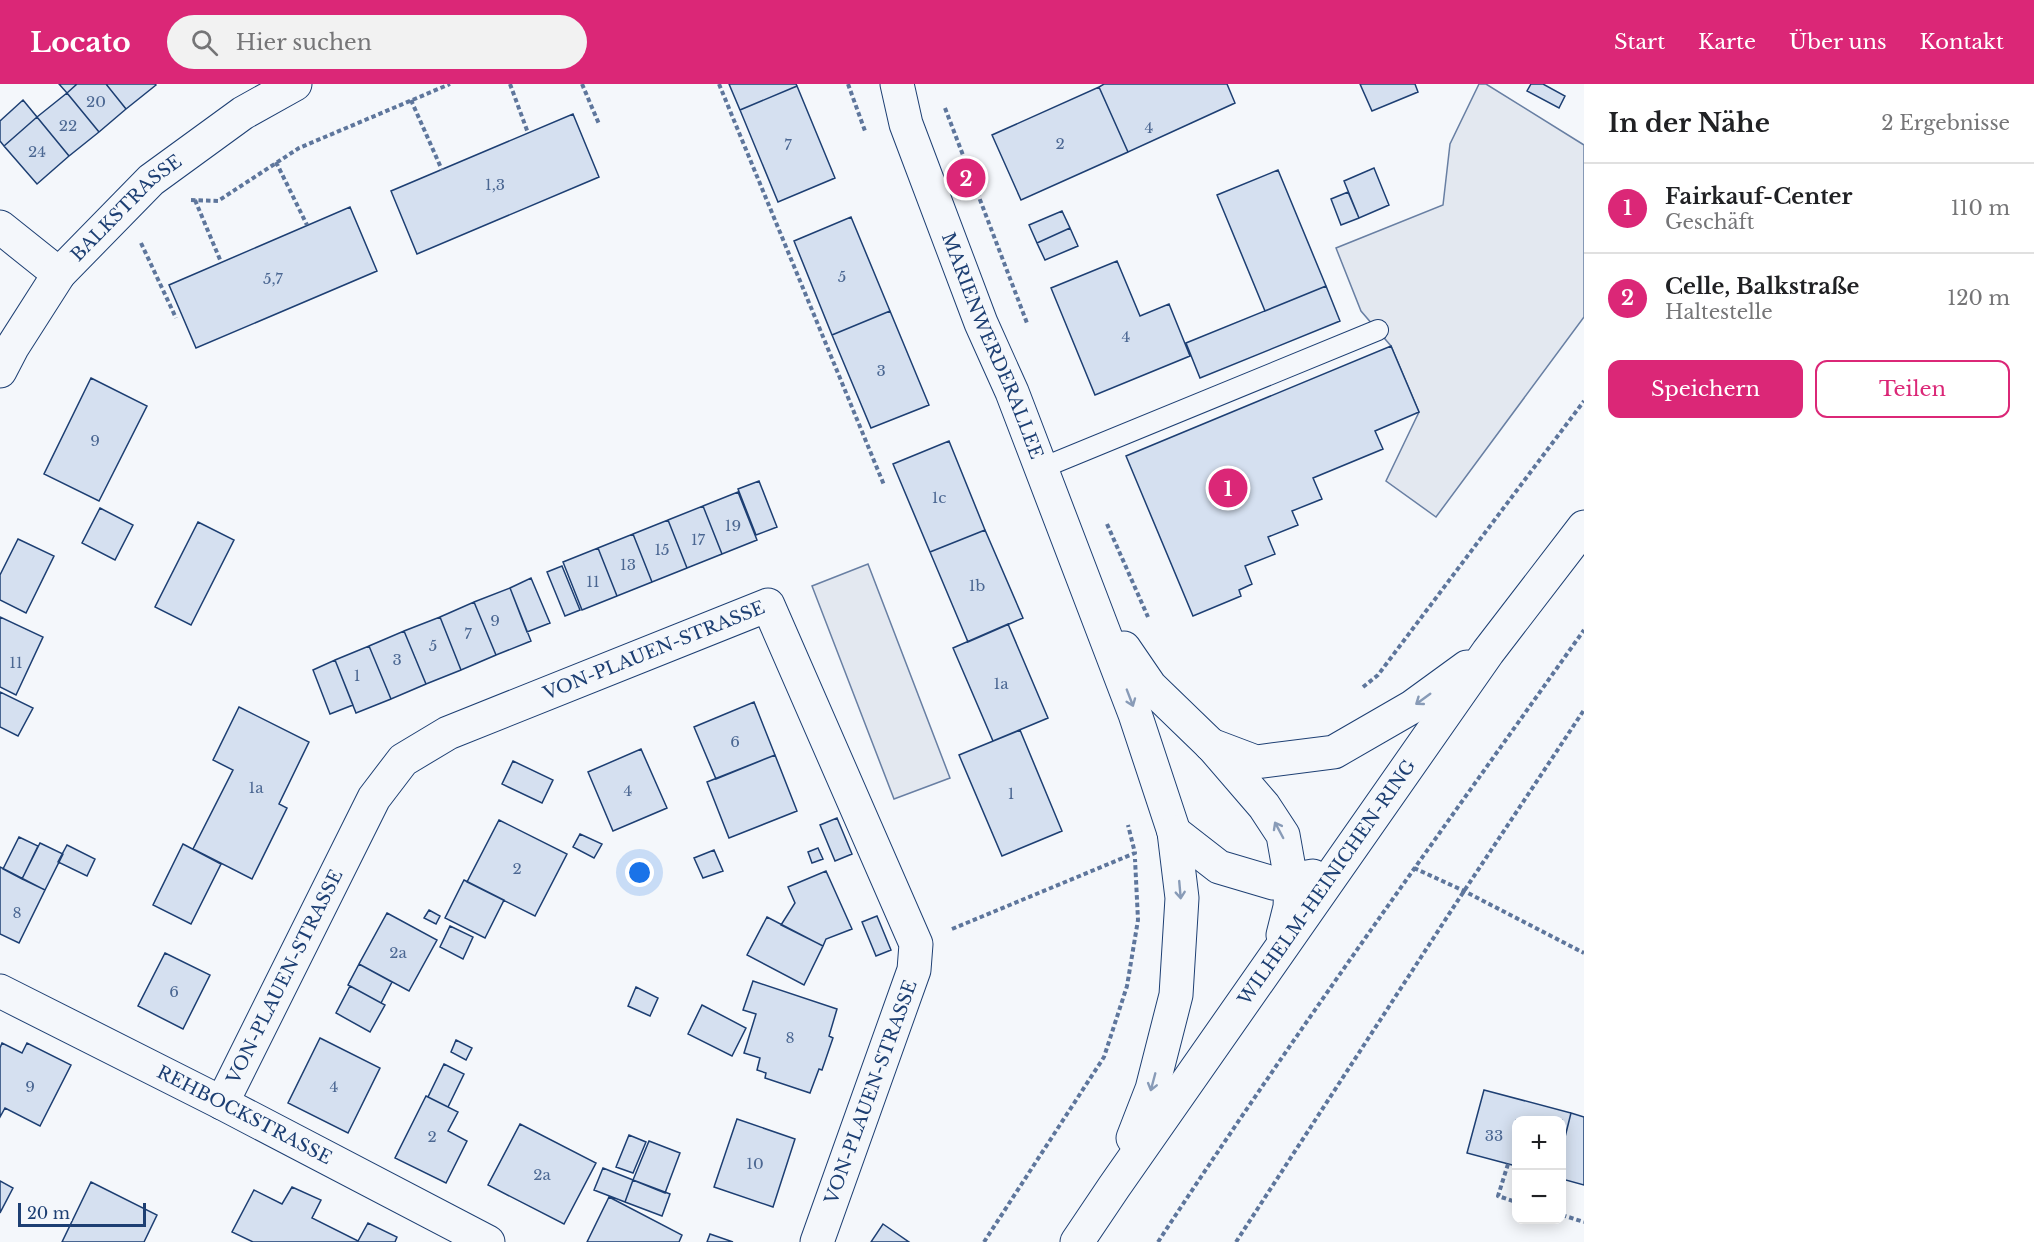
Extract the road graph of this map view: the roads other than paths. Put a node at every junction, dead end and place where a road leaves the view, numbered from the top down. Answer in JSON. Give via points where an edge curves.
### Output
{"nodes":[{"id":1,"x":295,"y":84,"type":"edge"},
{"id":2,"x":897,"y":84,"type":"edge"},
{"id":3,"x":0,"y":227,"type":"edge"},
{"id":4,"x":59,"y":274,"type":"junction"},
{"id":5,"x":1378,"y":330,"type":"dead end"},
{"id":6,"x":0,"y":371,"type":"edge"},
{"id":7,"x":1042,"y":468,"type":"junction"},
{"id":8,"x":1584,"y":527,"type":"edge"},
{"id":9,"x":1094,"y":605,"type":"junction"},
{"id":10,"x":1488,"y":652,"type":"junction"},
{"id":11,"x":1211,"y":745,"type":"junction"},
{"id":12,"x":1174,"y":831,"type":"junction"},
{"id":13,"x":1332,"y":873,"type":"junction"},
{"id":14,"x":1291,"y":880,"type":"junction"},
{"id":15,"x":1280,"y":948,"type":"junction"},
{"id":16,"x":0,"y":991,"type":"edge"},
{"id":17,"x":222,"y":1103,"type":"junction"},
{"id":18,"x":1114,"y":1187,"type":"junction"},
{"id":19,"x":488,"y":1242,"type":"edge"},
{"id":20,"x":817,"y":1242,"type":"edge"},
{"id":21,"x":1077,"y":1242,"type":"edge"}],
"edges":[{"from":1,"to":4,"type":"street","name":"BALKSTRASSE","via":[[243,113],[151,180]]},
{"from":2,"to":7,"type":"street","name":"MARIENWERDERALLEE","via":[[919,161]]},
{"from":3,"to":4,"type":"street"},
{"from":4,"to":6,"type":"street","name":"BALKSTRASSE"},
{"from":5,"to":7,"type":"lane"},
{"from":7,"to":9,"type":"street","name":"MARIENWERDERALLEE"},
{"from":8,"to":10,"type":"street","name":"WILHELM-HEINICHEN-RING"},
{"from":9,"to":11,"type":"street","name":"MARIENWERDERALLEE","via":[[1150,686]]},
{"from":9,"to":12,"type":"street","name":"MARIENWERDERALLEE","one_way":true},
{"from":10,"to":11,"type":"street","one_way":true,"via":[[1412,707],[1334,752],[1256,762]]},
{"from":10,"to":13,"type":"street","name":"WILHELM-HEINICHEN-RING"},
{"from":14,"to":11,"type":"street","name":"MARIENWERDERALLEE","one_way":true,"via":[[1283,835],[1264,806]]},
{"from":12,"to":14,"type":"street","via":[[1219,867],[1273,883]]},
{"from":12,"to":18,"type":"street","name":"MARIENWERDERALLEE","one_way":true,"via":[[1182,898],[1176,995],[1152,1089]]},
{"from":13,"to":14,"type":"street"},
{"from":13,"to":15,"type":"street","name":"WILHELM-HEINICHEN-RING"},
{"from":14,"to":15,"type":"street","name":"MARIENWERDERALLEE","via":[[1290,907]]},
{"from":15,"to":18,"type":"street","name":"WILHELM-HEINICHEN-RING"},
{"from":16,"to":17,"type":"street","name":"REHBOCKSTRASSE"},
{"from":17,"to":19,"type":"street","name":"REHBOCKSTRASSE"},
{"from":17,"to":20,"type":"street","name":"VON-PLAUEN-STRASSE","via":[[374,798],[403,760],[448,734],[768,605],[916,944],[914,970]]},
{"from":18,"to":21,"type":"street","name":"WILHELM-HEINICHEN-RING"}]}
